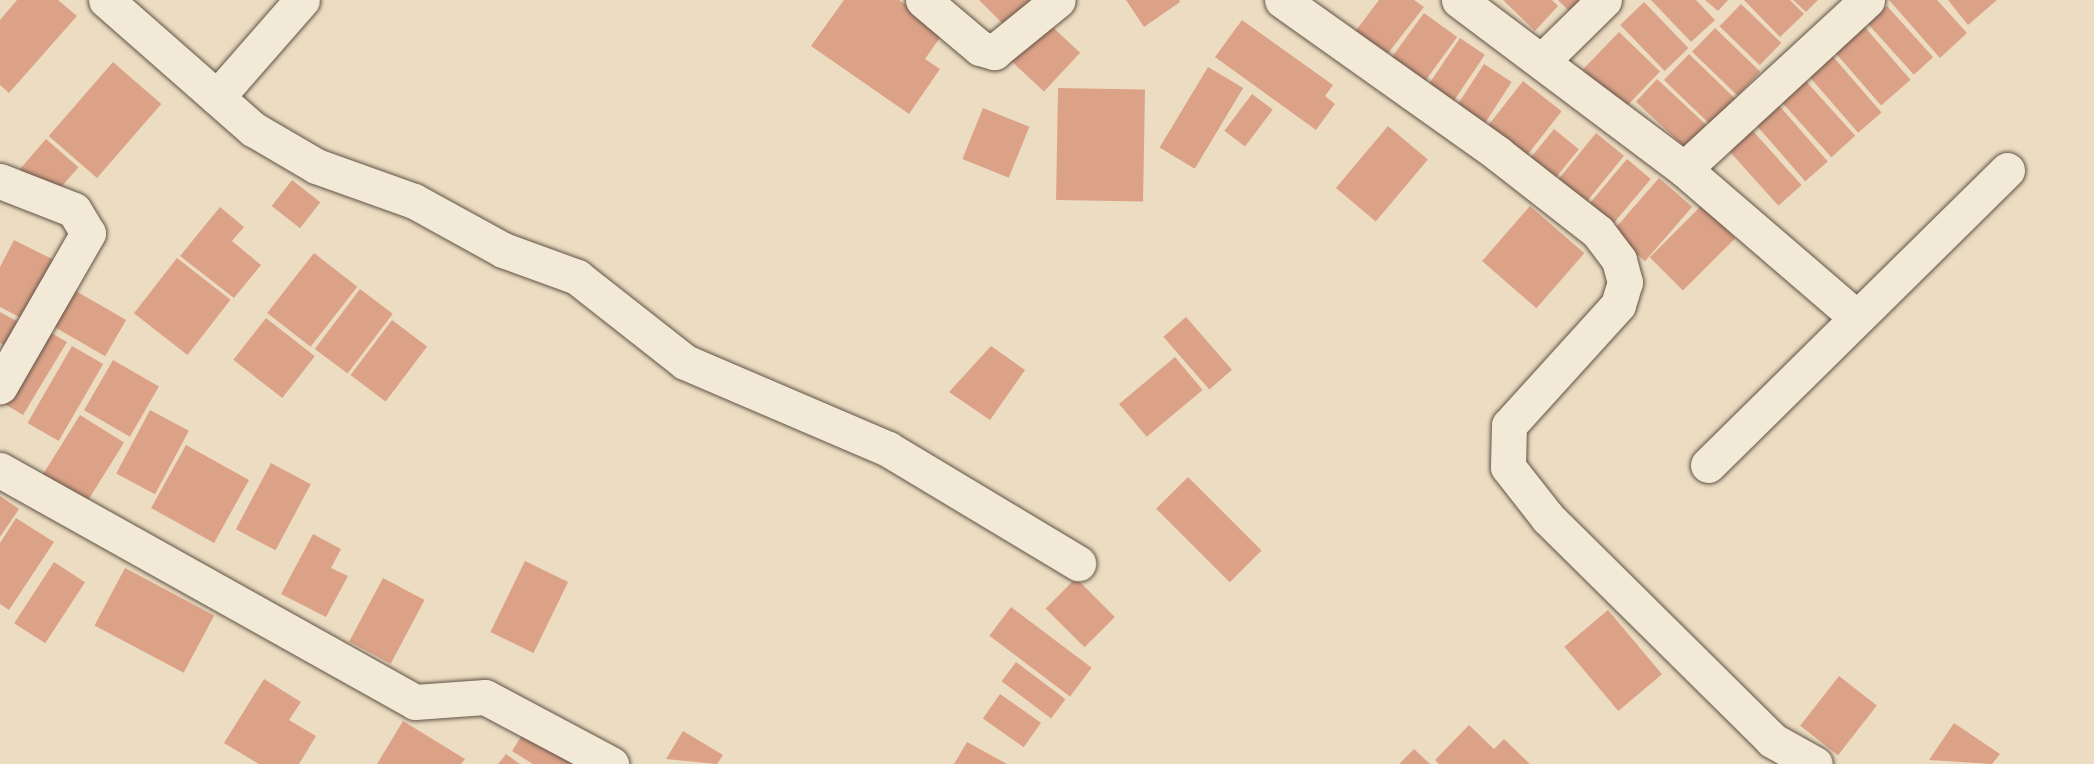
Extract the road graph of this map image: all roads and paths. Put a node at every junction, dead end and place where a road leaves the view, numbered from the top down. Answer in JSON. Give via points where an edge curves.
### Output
{"nodes":[{"id":1,"x":106,"y":0,"type":"edge"},
{"id":2,"x":302,"y":0,"type":"edge"},
{"id":3,"x":923,"y":0,"type":"edge"},
{"id":4,"x":1058,"y":0,"type":"edge"},
{"id":5,"x":1282,"y":0,"type":"edge"},
{"id":6,"x":1459,"y":0,"type":"edge"},
{"id":7,"x":1604,"y":0,"type":"edge"},
{"id":8,"x":1867,"y":0,"type":"edge"},
{"id":9,"x":1544,"y":59,"type":"junction"},
{"id":10,"x":217,"y":97,"type":"junction"},
{"id":11,"x":1684,"y":169,"type":"junction"},
{"id":12,"x":2007,"y":170,"type":"dead end"},
{"id":13,"x":0,"y":181,"type":"edge"},
{"id":14,"x":1855,"y":316,"type":"junction"},
{"id":15,"x":0,"y":386,"type":"edge"},
{"id":16,"x":1708,"y":465,"type":"dead end"},
{"id":17,"x":0,"y":470,"type":"edge"},
{"id":18,"x":1078,"y":563,"type":"dead end"},
{"id":19,"x":609,"y":764,"type":"edge"},
{"id":20,"x":1815,"y":764,"type":"edge"}],
"edges":[{"from":1,"to":10,"type":"street"},
{"from":2,"to":10,"type":"street"},
{"from":3,"to":4,"type":"street","via":[[980,48],[994,52]]},
{"from":5,"to":20,"type":"street","via":[[1497,153],[1598,232],[1619,260],[1625,282],[1618,305],[1509,425],[1508,467],[1548,518],[1772,740]]},
{"from":6,"to":9,"type":"street"},
{"from":7,"to":9,"type":"street"},
{"from":8,"to":11,"type":"street"},
{"from":9,"to":11,"type":"street"},
{"from":10,"to":18,"type":"street","via":[[253,129],[316,166],[414,201],[503,250],[577,277],[685,362],[888,449]]},
{"from":11,"to":14,"type":"street"},
{"from":12,"to":14,"type":"street"},
{"from":13,"to":15,"type":"street","via":[[74,210],[88,233]]},
{"from":14,"to":16,"type":"street"},
{"from":17,"to":19,"type":"street","via":[[415,702],[485,697]]}]}
